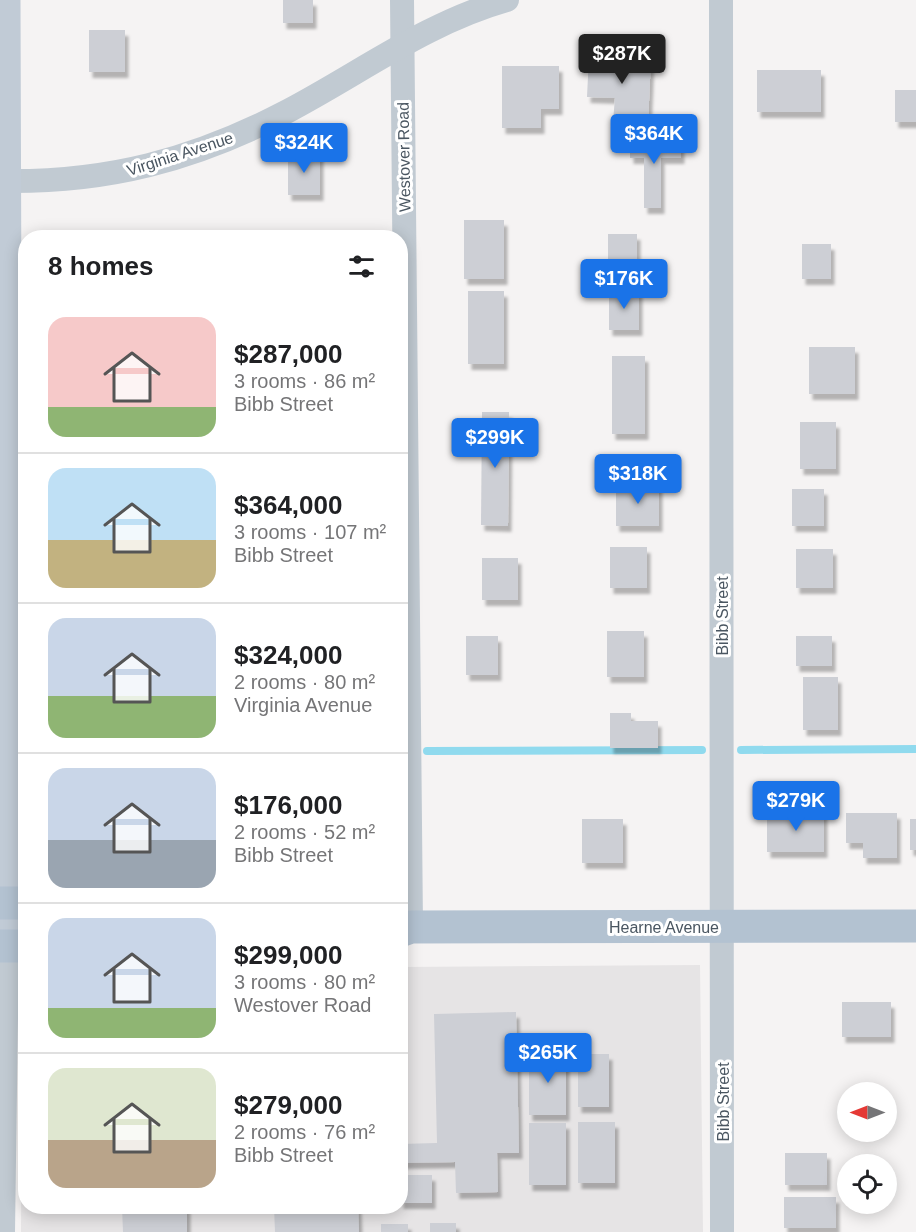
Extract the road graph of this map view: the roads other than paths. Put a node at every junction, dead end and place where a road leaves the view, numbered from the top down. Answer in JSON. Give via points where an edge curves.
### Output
{"nodes":[{"id":1,"x":4,"y":0,"type":"edge"},
{"id":2,"x":402,"y":0,"type":"edge"},
{"id":3,"x":507,"y":0,"type":"edge"},
{"id":4,"x":721,"y":0,"type":"edge"},
{"id":5,"x":403,"y":45,"type":"junction"},
{"id":6,"x":3,"y":181,"type":"edge"},
{"id":7,"x":403,"y":230,"type":"edge"},
{"id":8,"x":10,"y":903,"type":"edge"},
{"id":9,"x":408,"y":926,"type":"edge"},
{"id":10,"x":916,"y":926,"type":"edge"},
{"id":11,"x":723,"y":927,"type":"junction"},
{"id":12,"x":11,"y":946,"type":"edge"},
{"id":13,"x":3,"y":1232,"type":"edge"},
{"id":14,"x":722,"y":1232,"type":"edge"}],
"edges":[{"from":1,"to":6,"type":"street"},
{"from":2,"to":5,"type":"street","name":"Westover Road"},
{"from":3,"to":5,"type":"street","name":"Virginia Avenue","via":[[456,16]]},
{"from":4,"to":11,"type":"street","name":"Bibb Street"},
{"from":5,"to":6,"type":"street","name":"Virginia Avenue","via":[[290,110],[204,149],[121,173],[44,182]]},
{"from":5,"to":7,"type":"street","name":"Westover Road"},
{"from":6,"to":8,"type":"street"},
{"from":8,"to":12,"type":"street"},
{"from":9,"to":11,"type":"main road","name":"Hearne Avenue"},
{"from":10,"to":11,"type":"main road","name":"Hearne Avenue"},
{"from":11,"to":14,"type":"street","name":"Bibb Street"},
{"from":12,"to":13,"type":"street"}]}
